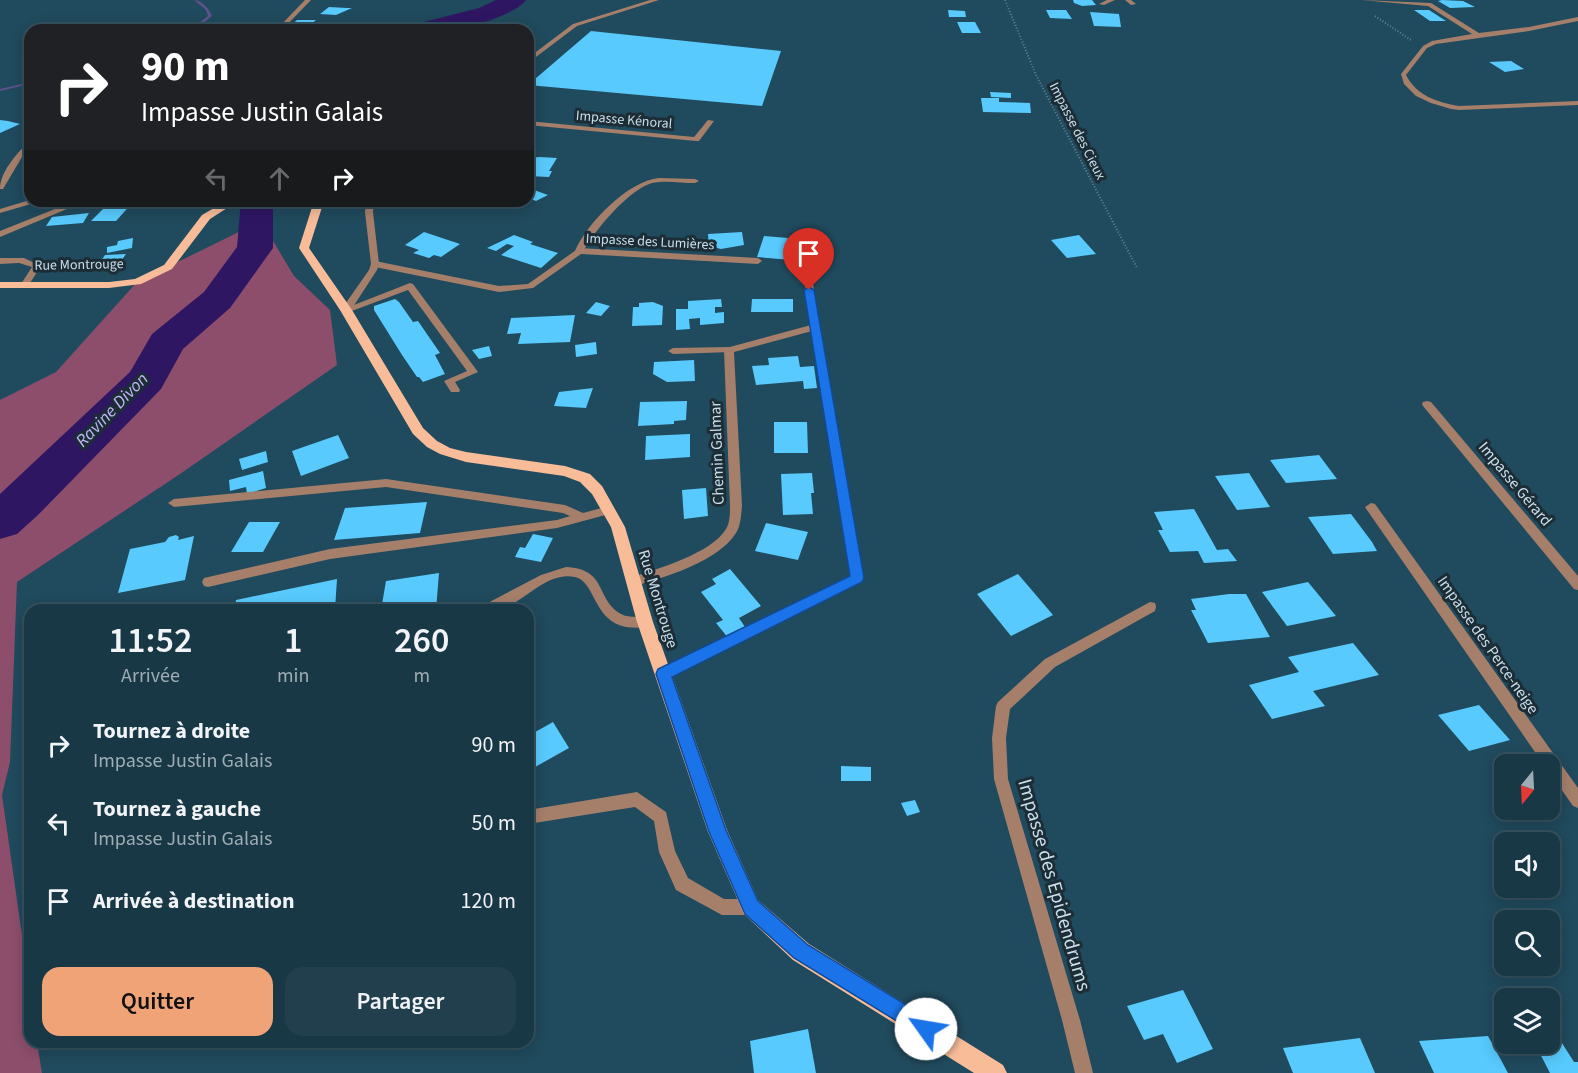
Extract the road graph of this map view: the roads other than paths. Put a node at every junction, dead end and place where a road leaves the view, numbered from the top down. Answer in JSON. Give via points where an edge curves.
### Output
{"nodes":[{"id":1,"x":308,"y":0,"type":"edge"},
{"id":2,"x":656,"y":0,"type":"edge"},
{"id":3,"x":1112,"y":0,"type":"edge"},
{"id":4,"x":1364,"y":0,"type":"edge"},
{"id":5,"x":1102,"y":4,"type":"dead end"},
{"id":6,"x":1578,"y":19,"type":"edge"},
{"id":7,"x":285,"y":24,"type":"edge"},
{"id":8,"x":1478,"y":34,"type":"junction"},
{"id":9,"x":534,"y":56,"type":"edge"},
{"id":10,"x":1578,"y":103,"type":"edge"},
{"id":11,"x":710,"y":121,"type":"dead end"},
{"id":12,"x":534,"y":124,"type":"edge"},
{"id":13,"x":24,"y":151,"type":"edge"},
{"id":14,"x":695,"y":181,"type":"dead end"},
{"id":15,"x":0,"y":187,"type":"edge"},
{"id":16,"x":24,"y":205,"type":"edge"},
{"id":17,"x":67,"y":207,"type":"edge"},
{"id":18,"x":224,"y":207,"type":"edge"},
{"id":19,"x":318,"y":207,"type":"edge"},
{"id":20,"x":369,"y":207,"type":"edge"},
{"id":21,"x":0,"y":211,"type":"edge"},
{"id":22,"x":0,"y":234,"type":"edge"},
{"id":23,"x":579,"y":251,"type":"junction"},
{"id":24,"x":0,"y":261,"type":"edge"},
{"id":25,"x":758,"y":261,"type":"dead end"},
{"id":26,"x":375,"y":264,"type":"junction"},
{"id":27,"x":807,"y":272,"type":"dead end"},
{"id":28,"x":25,"y":284,"type":"junction"},
{"id":29,"x":0,"y":285,"type":"edge"},
{"id":30,"x":346,"y":309,"type":"junction"},
{"id":31,"x":814,"y":327,"type":"junction"},
{"id":32,"x":729,"y":350,"type":"junction"},
{"id":33,"x":673,"y":351,"type":"dead end"},
{"id":34,"x":455,"y":390,"type":"dead end"},
{"id":35,"x":1427,"y":404,"type":"dead end"},
{"id":36,"x":174,"y":502,"type":"dead end"},
{"id":37,"x":1371,"y":507,"type":"dead end"},
{"id":38,"x":609,"y":510,"type":"junction"},
{"id":39,"x":582,"y":517,"type":"junction"},
{"id":40,"x":634,"y":581,"type":"junction"},
{"id":41,"x":208,"y":582,"type":"dead end"},
{"id":42,"x":1578,"y":585,"type":"edge"},
{"id":43,"x":498,"y":604,"type":"edge"},
{"id":44,"x":1150,"y":607,"type":"dead end"},
{"id":45,"x":645,"y":622,"type":"junction"},
{"id":46,"x":664,"y":674,"type":"junction"},
{"id":47,"x":1578,"y":801,"type":"edge"},
{"id":48,"x":534,"y":816,"type":"edge"},
{"id":49,"x":751,"y":907,"type":"junction"},
{"id":50,"x":995,"y":1073,"type":"edge"},
{"id":51,"x":1084,"y":1073,"type":"edge"}],
"edges":[{"from":1,"to":7,"type":"street"},
{"from":2,"to":9,"type":"street","via":[[575,25]]},
{"from":3,"to":5,"type":"street"},
{"from":4,"to":8,"type":"street","via":[[1429,4]]},
{"from":6,"to":8,"type":"street"},
{"from":8,"to":10,"type":"street","via":[[1425,47],[1403,75],[1405,80],[1424,99],[1459,108]]},
{"from":11,"to":12,"type":"street","name":"Impasse Kénoral","via":[[696,139]]},
{"from":13,"to":15,"type":"street"},
{"from":14,"to":23,"type":"street","via":[[650,181],[639,185],[580,245]]},
{"from":16,"to":21,"type":"street"},
{"from":17,"to":22,"type":"street"},
{"from":18,"to":28,"type":"main road","name":"Rue Montrouge","via":[[206,218],[168,267],[137,282]]},
{"from":19,"to":30,"type":"main road","name":"Rue Montrouge","via":[[304,248]]},
{"from":20,"to":26,"type":"street"},
{"from":23,"to":25,"type":"street","name":"Impasse des Lumières"},
{"from":23,"to":26,"type":"street","name":"Impasse des Lumières","via":[[530,286],[512,289]]},
{"from":24,"to":28,"type":"street","via":[[29,261],[37,266]]},
{"from":26,"to":30,"type":"street"},
{"from":27,"to":31,"type":"street"},
{"from":28,"to":29,"type":"main road","name":"Rue Montrouge"},
{"from":30,"to":34,"type":"street","via":[[410,286],[473,372],[449,381]]},
{"from":30,"to":38,"type":"main road","name":"Rue Montrouge","via":[[418,431],[432,444],[466,457],[565,471],[585,478]]},
{"from":31,"to":32,"type":"street"},
{"from":31,"to":46,"type":"street","via":[[857,578]]},
{"from":32,"to":33,"type":"street"},
{"from":32,"to":40,"type":"street","name":"Chemin Galmar","via":[[735,526],[729,535],[678,567]]},
{"from":35,"to":42,"type":"street","name":"Impasse Gérard"},
{"from":36,"to":39,"type":"street","via":[[386,483],[565,509]]},
{"from":37,"to":47,"type":"street","name":"Impasse des Perce-neige"},
{"from":38,"to":39,"type":"street"},
{"from":38,"to":40,"type":"main road","name":"Rue Montrouge"},
{"from":39,"to":41,"type":"street","via":[[557,524],[330,554]]},
{"from":40,"to":45,"type":"main road","name":"Rue Montrouge"},
{"from":43,"to":45,"type":"street","via":[[549,577],[568,572],[582,574],[592,582],[609,612],[618,619]]},
{"from":44,"to":51,"type":"street","name":"Impasse des Epidendrums","via":[[1050,663],[1003,706],[999,738],[1001,779]]},
{"from":45,"to":46,"type":"main road","name":"Rue Montrouge"},
{"from":46,"to":49,"type":"main road","name":"Rue Montrouge","via":[[718,832]]},
{"from":48,"to":49,"type":"street","via":[[637,799],[661,817],[667,852],[682,884],[722,907]]},
{"from":49,"to":50,"type":"main road","name":"Rue Montrouge","via":[[801,951]]}]}
